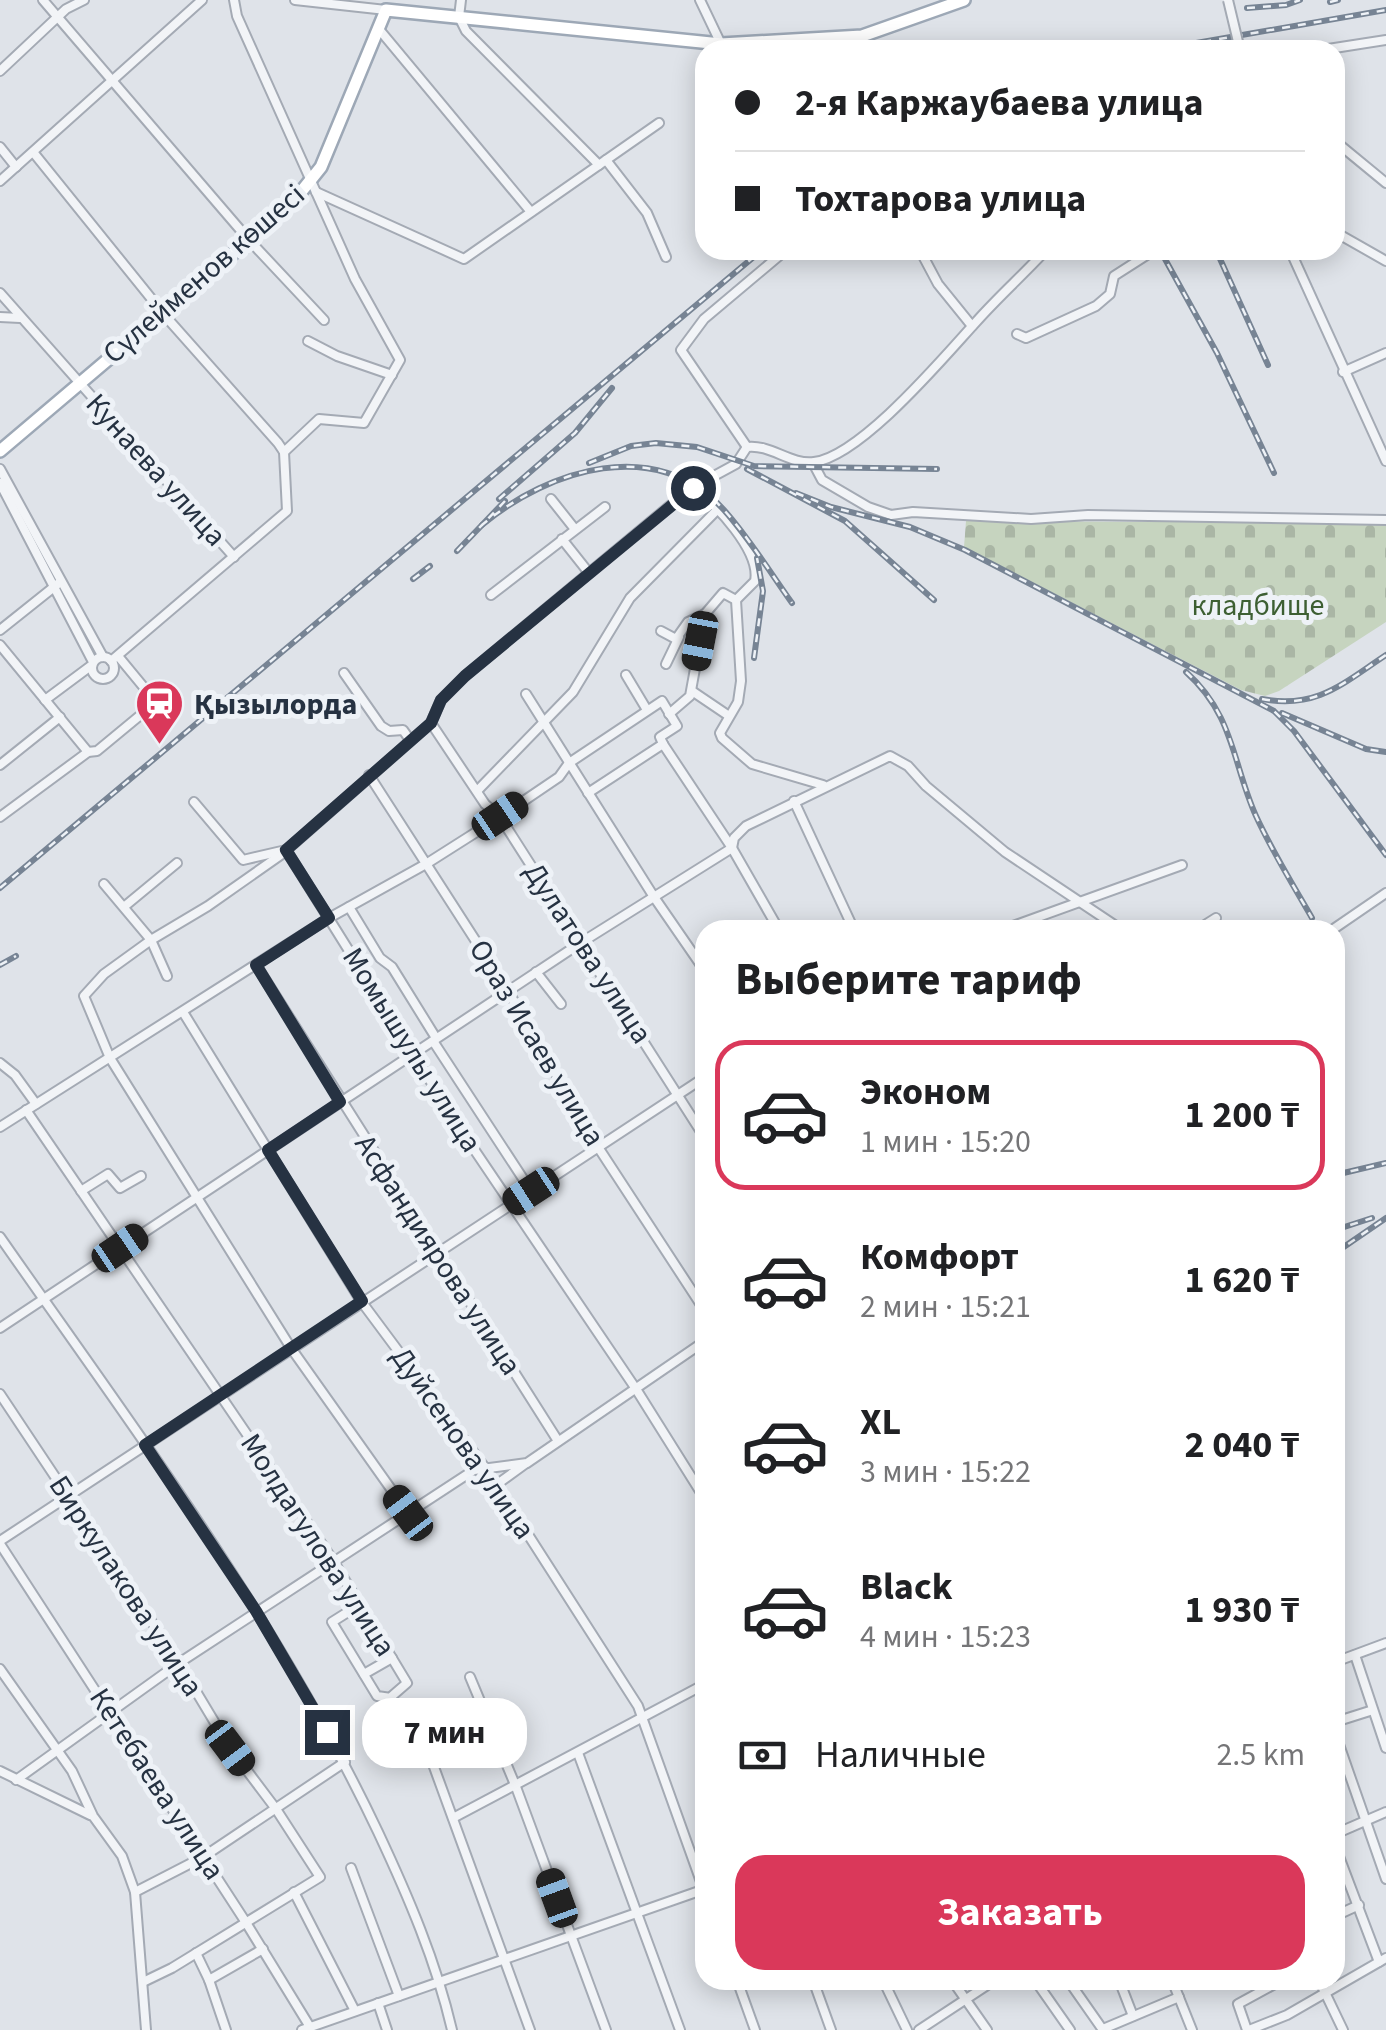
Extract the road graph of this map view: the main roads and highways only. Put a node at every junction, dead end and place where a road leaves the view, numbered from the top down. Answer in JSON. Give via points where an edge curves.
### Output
{"nodes":[{"id":1,"x":959,"y":1,"type":"edge"},
{"id":2,"x":391,"y":7,"type":"edge"},
{"id":3,"x":792,"y":40,"type":"edge"},
{"id":4,"x":695,"y":41,"type":"edge"},
{"id":5,"x":0,"y":451,"type":"edge"}],
"edges":[{"from":1,"to":3,"type":"main road","via":[[862,36]]},
{"from":2,"to":4,"type":"main road"},
{"from":2,"to":5,"type":"main road","name":"Сүлейменов көшесі","via":[[314,187]]}]}
